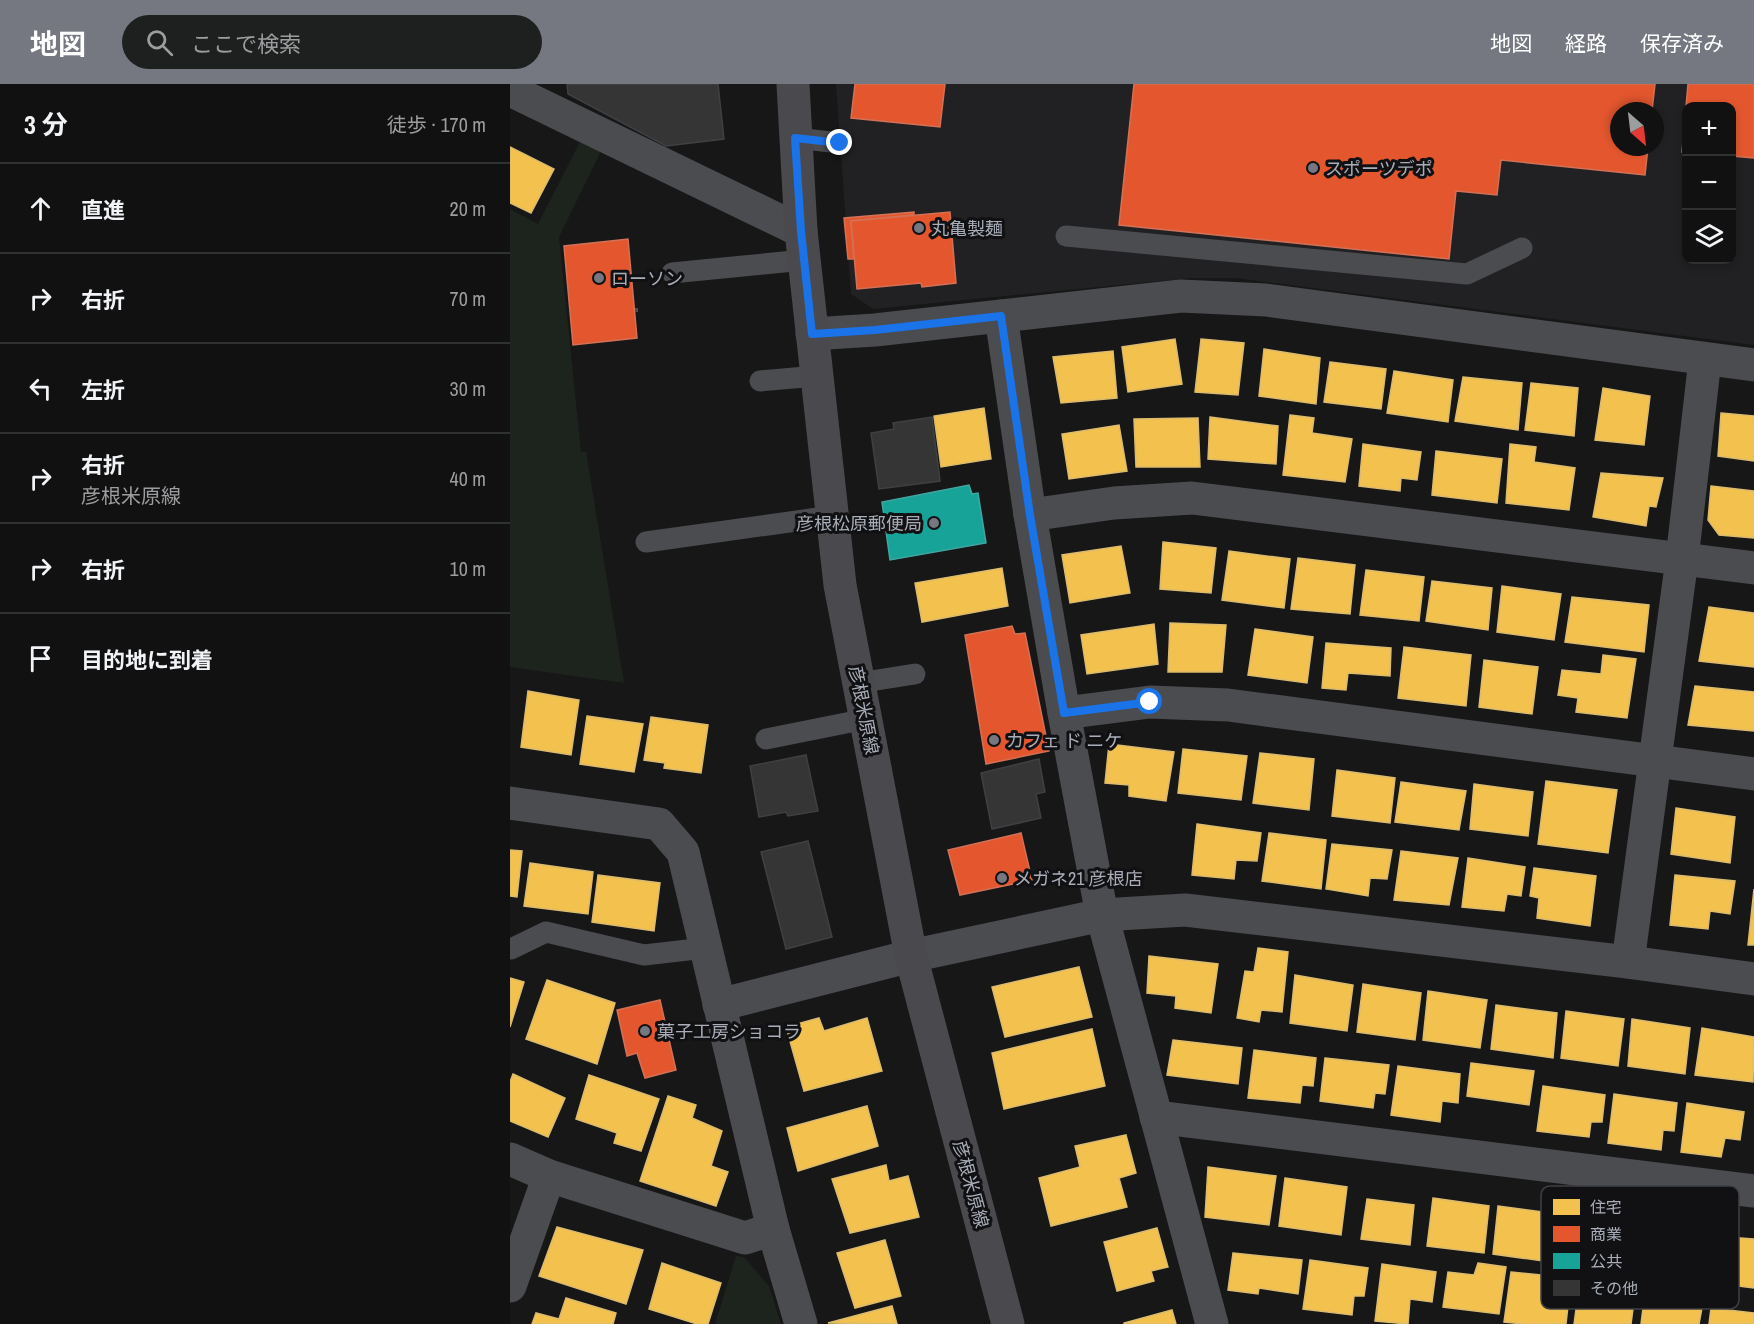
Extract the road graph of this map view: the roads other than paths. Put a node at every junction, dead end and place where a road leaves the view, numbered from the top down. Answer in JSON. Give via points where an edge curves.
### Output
{"nodes":[{"id":1,"x":793,"y":84,"type":"edge"},
{"id":2,"x":510,"y":90,"type":"edge"},
{"id":3,"x":795,"y":138,"type":"junction"},
{"id":4,"x":840,"y":143,"type":"dead end"},
{"id":5,"x":1066,"y":236,"type":"dead end"},
{"id":6,"x":802,"y":245,"type":"junction"},
{"id":7,"x":1522,"y":248,"type":"dead end"},
{"id":8,"x":672,"y":273,"type":"dead end"},
{"id":9,"x":1001,"y":316,"type":"junction"},
{"id":10,"x":812,"y":334,"type":"junction"},
{"id":11,"x":1705,"y":360,"type":"junction"},
{"id":12,"x":1754,"y":366,"type":"edge"},
{"id":13,"x":817,"y":376,"type":"junction"},
{"id":14,"x":760,"y":381,"type":"dead end"},
{"id":15,"x":1030,"y":515,"type":"junction"},
{"id":16,"x":832,"y":516,"type":"junction"},
{"id":17,"x":646,"y":542,"type":"dead end"},
{"id":18,"x":1682,"y":559,"type":"junction"},
{"id":19,"x":1754,"y":568,"type":"edge"},
{"id":20,"x":915,"y":674,"type":"dead end"},
{"id":21,"x":858,"y":683,"type":"junction"},
{"id":22,"x":1064,"y":713,"type":"junction"},
{"id":23,"x":866,"y":719,"type":"junction"},
{"id":24,"x":766,"y":739,"type":"dead end"},
{"id":25,"x":1655,"y":762,"type":"junction"},
{"id":26,"x":1754,"y":774,"type":"edge"},
{"id":27,"x":510,"y":803,"type":"edge"},
{"id":28,"x":1102,"y":915,"type":"junction"},
{"id":29,"x":705,"y":948,"type":"junction"},
{"id":30,"x":511,"y":950,"type":"edge"},
{"id":31,"x":911,"y":956,"type":"junction"},
{"id":32,"x":1628,"y":962,"type":"junction"},
{"id":33,"x":1754,"y":979,"type":"edge"},
{"id":34,"x":719,"y":1005,"type":"junction"},
{"id":35,"x":1156,"y":1117,"type":"junction"},
{"id":36,"x":510,"y":1160,"type":"edge"},
{"id":37,"x":549,"y":1176,"type":"junction"},
{"id":38,"x":1714,"y":1186,"type":"edge"},
{"id":39,"x":1739,"y":1189,"type":"edge"},
{"id":40,"x":1754,"y":1191,"type":"edge"},
{"id":41,"x":773,"y":1229,"type":"junction"},
{"id":42,"x":510,"y":1286,"type":"edge"},
{"id":43,"x":801,"y":1324,"type":"edge"},
{"id":44,"x":1008,"y":1324,"type":"edge"},
{"id":45,"x":1212,"y":1324,"type":"edge"}],
"edges":[{"from":1,"to":3,"type":"main road","name":"彦根米原線"},
{"from":2,"to":6,"type":"street"},
{"from":3,"to":4,"type":"lane"},
{"from":3,"to":6,"type":"main road","name":"彦根米原線"},
{"from":5,"to":7,"type":"lane","via":[[1467,274]]},
{"from":6,"to":8,"type":"lane"},
{"from":6,"to":10,"type":"main road","name":"彦根米原線"},
{"from":9,"to":10,"type":"street"},
{"from":9,"to":11,"type":"street","via":[[1181,296],[1266,300]]},
{"from":9,"to":15,"type":"street"},
{"from":10,"to":13,"type":"main road","name":"彦根米原線"},
{"from":11,"to":12,"type":"street"},
{"from":11,"to":18,"type":"street"},
{"from":13,"to":14,"type":"lane"},
{"from":13,"to":16,"type":"main road","name":"彦根米原線"},
{"from":15,"to":18,"type":"street","via":[[1114,503],[1192,498]]},
{"from":15,"to":22,"type":"street"},
{"from":16,"to":17,"type":"lane"},
{"from":16,"to":21,"type":"main road","name":"彦根米原線"},
{"from":18,"to":19,"type":"street"},
{"from":18,"to":25,"type":"street"},
{"from":20,"to":21,"type":"lane"},
{"from":21,"to":23,"type":"main road","name":"彦根米原線"},
{"from":22,"to":25,"type":"street","via":[[1150,702],[1228,705]]},
{"from":22,"to":28,"type":"street"},
{"from":23,"to":24,"type":"lane"},
{"from":23,"to":31,"type":"main road","name":"彦根米原線"},
{"from":25,"to":26,"type":"street"},
{"from":25,"to":32,"type":"street"},
{"from":27,"to":29,"type":"street","via":[[659,825],[683,852]]},
{"from":28,"to":31,"type":"street"},
{"from":28,"to":32,"type":"street","via":[[1185,909]]},
{"from":28,"to":35,"type":"street"},
{"from":29,"to":30,"type":"lane","via":[[644,955],[546,932]]},
{"from":29,"to":34,"type":"street"},
{"from":31,"to":34,"type":"street"},
{"from":31,"to":44,"type":"main road","name":"彦根米原線"},
{"from":32,"to":33,"type":"street"},
{"from":34,"to":41,"type":"street"},
{"from":35,"to":38,"type":"street"},
{"from":35,"to":45,"type":"street"},
{"from":36,"to":37,"type":"street"},
{"from":37,"to":41,"type":"street","via":[[745,1238]]},
{"from":37,"to":42,"type":"street"},
{"from":39,"to":40,"type":"street"},
{"from":41,"to":43,"type":"street"}]}
